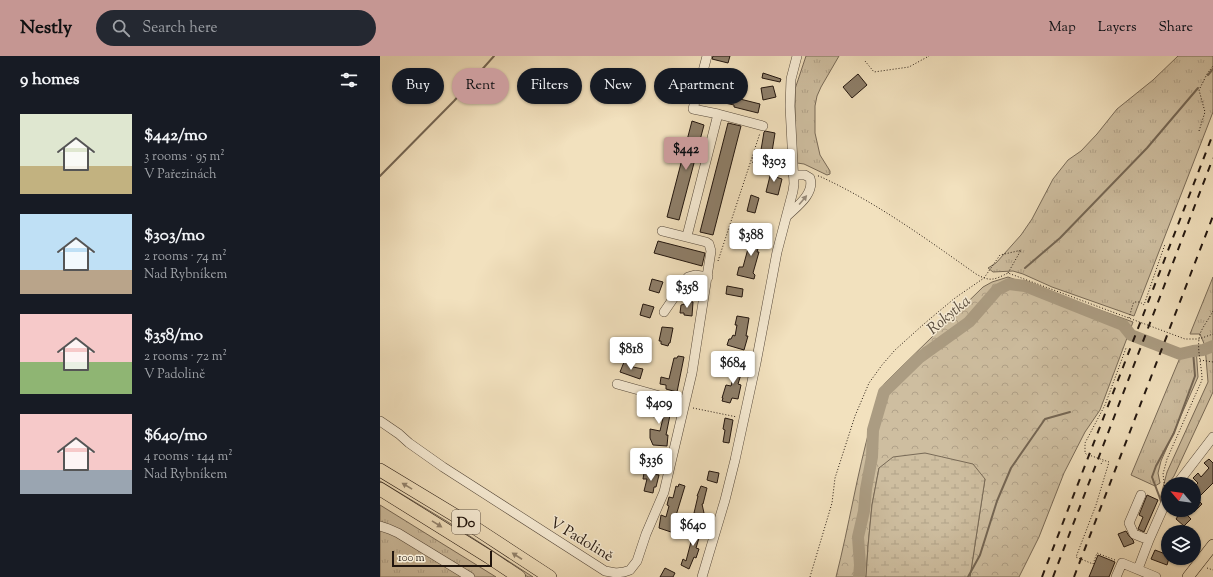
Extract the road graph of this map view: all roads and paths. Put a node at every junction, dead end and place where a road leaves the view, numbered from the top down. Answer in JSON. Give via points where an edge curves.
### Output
{"nodes":[{"id":1,"x":708,"y":56,"type":"edge"},
{"id":2,"x":797,"y":56,"type":"edge"},
{"id":3,"x":929,"y":56,"type":"edge"},
{"id":4,"x":865,"y":61,"type":"dead end"},
{"id":5,"x":1213,"y":66,"type":"edge"},
{"id":6,"x":718,"y":114,"type":"junction"},
{"id":7,"x":762,"y":126,"type":"joint"},
{"id":8,"x":1199,"y":131,"type":"dead end"},
{"id":9,"x":752,"y":158,"type":"junction"},
{"id":10,"x":769,"y":161,"type":"junction"},
{"id":11,"x":751,"y":162,"type":"junction"},
{"id":12,"x":793,"y":163,"type":"junction"},
{"id":13,"x":794,"y":175,"type":"junction"},
{"id":14,"x":810,"y":178,"type":"junction"},
{"id":15,"x":785,"y":217,"type":"junction"},
{"id":16,"x":662,"y":231,"type":"dead end"},
{"id":17,"x":687,"y":236,"type":"junction"},
{"id":18,"x":1165,"y":244,"type":"dead end"},
{"id":19,"x":719,"y":245,"type":"dead end"},
{"id":20,"x":723,"y":246,"type":"junction"},
{"id":21,"x":718,"y":260,"type":"dead end"},
{"id":22,"x":1008,"y":273,"type":"junction"},
{"id":23,"x":708,"y":277,"type":"junction"},
{"id":24,"x":984,"y":278,"type":"junction"},
{"id":25,"x":1213,"y":311,"type":"edge"},
{"id":26,"x":664,"y":312,"type":"dead end"},
{"id":27,"x":1129,"y":319,"type":"junction"},
{"id":28,"x":1213,"y":334,"type":"edge"},
{"id":29,"x":1199,"y":339,"type":"junction"},
{"id":30,"x":1126,"y":348,"type":"dead end"},
{"id":31,"x":1200,"y":360,"type":"junction"},
{"id":32,"x":1213,"y":362,"type":"edge"},
{"id":33,"x":617,"y":384,"type":"dead end"},
{"id":34,"x":687,"y":405,"type":"junction"},
{"id":35,"x":703,"y":406,"type":"dead end"},
{"id":36,"x":715,"y":409,"type":"dead end"},
{"id":37,"x":702,"y":410,"type":"junction"},
{"id":38,"x":727,"y":410,"type":"dead end"},
{"id":39,"x":714,"y":412,"type":"junction"},
{"id":40,"x":726,"y":414,"type":"junction"},
{"id":41,"x":744,"y":418,"type":"junction"},
{"id":42,"x":380,"y":421,"type":"edge"},
{"id":43,"x":1213,"y":437,"type":"edge"},
{"id":44,"x":1103,"y":460,"type":"junction"},
{"id":45,"x":1102,"y":464,"type":"dead end"},
{"id":46,"x":380,"y":470,"type":"edge"},
{"id":47,"x":1164,"y":477,"type":"edge"},
{"id":48,"x":1182,"y":477,"type":"edge"},
{"id":49,"x":380,"y":489,"type":"edge"},
{"id":50,"x":1141,"y":495,"type":"dead end"},
{"id":51,"x":1161,"y":511,"type":"edge"},
{"id":52,"x":380,"y":526,"type":"edge"},
{"id":53,"x":1148,"y":540,"type":"junction"},
{"id":54,"x":1213,"y":545,"type":"edge"},
{"id":55,"x":1117,"y":561,"type":"dead end"},
{"id":56,"x":1204,"y":566,"type":"dead end"},
{"id":57,"x":1138,"y":569,"type":"junction"},
{"id":58,"x":1213,"y":570,"type":"edge"},
{"id":59,"x":811,"y":576,"type":"edge"},
{"id":60,"x":470,"y":577,"type":"edge"},
{"id":61,"x":519,"y":577,"type":"edge"},
{"id":62,"x":550,"y":577,"type":"edge"},
{"id":63,"x":702,"y":577,"type":"edge"},
{"id":64,"x":1116,"y":577,"type":"edge"},
{"id":65,"x":1156,"y":577,"type":"edge"},
{"id":66,"x":1188,"y":577,"type":"edge"}],
"edges":[{"from":1,"to":6,"type":"street","via":[[693,109]]},
{"from":2,"to":12,"type":"street","via":[[791,79]]},
{"from":3,"to":4,"type":"path","via":[[909,67],[887,71],[874,72]]},
{"from":5,"to":8,"type":"path","via":[[1199,90],[1205,112]]},
{"from":6,"to":7,"type":"street"},
{"from":6,"to":17,"type":"street"},
{"from":7,"to":9,"type":"path"},
{"from":9,"to":10,"type":"path"},
{"from":9,"to":11,"type":"path"},
{"from":10,"to":11,"type":"path","via":[[759,165]]},
{"from":10,"to":12,"type":"path"},
{"from":11,"to":20,"type":"path"},
{"from":12,"to":13,"type":"street"},
{"from":13,"to":14,"type":"street","via":[[805,175]]},
{"from":13,"to":15,"type":"street","via":[[793,191]]},
{"from":15,"to":14,"type":"street","one_way":true,"via":[[804,200],[812,184]]},
{"from":14,"to":24,"type":"path","via":[[820,176],[866,200]]},
{"from":15,"to":41,"type":"street"},
{"from":16,"to":17,"type":"street","name":"V Padolině"},
{"from":17,"to":23,"type":"street","name":"V Padolině","via":[[709,244],[711,250]]},
{"from":18,"to":27,"type":"path","via":[[1144,305],[1134,302]]},
{"from":19,"to":20,"type":"path"},
{"from":20,"to":21,"type":"path"},
{"from":22,"to":24,"type":"path","via":[[996,279]]},
{"from":22,"to":24,"type":"path","via":[[1022,250],[1000,255]]},
{"from":22,"to":27,"type":"path"},
{"from":23,"to":26,"type":"street","via":[[688,277]]},
{"from":23,"to":34,"type":"street","name":"V Padolině"},
{"from":24,"to":59,"type":"path","via":[[920,327],[882,365],[869,383],[855,416],[835,478],[832,503]]},
{"from":25,"to":29,"type":"path"},
{"from":27,"to":29,"type":"path","via":[[1185,339]]},
{"from":28,"to":29,"type":"path"},
{"from":29,"to":31,"type":"path"},
{"from":30,"to":44,"type":"path","via":[[1105,405],[1085,443],[1086,454]]},
{"from":31,"to":32,"type":"path"},
{"from":31,"to":47,"type":"path","via":[[1202,380],[1167,459]]},
{"from":33,"to":34,"type":"street"},
{"from":34,"to":37,"type":"path"},
{"from":34,"to":42,"type":"street","name":"V Padolině","via":[[664,492],[639,556],[630,570],[616,573],[604,571],[529,523],[422,453]]},
{"from":35,"to":37,"type":"path"},
{"from":36,"to":39,"type":"path"},
{"from":37,"to":39,"type":"path"},
{"from":38,"to":40,"type":"path"},
{"from":39,"to":40,"type":"path"},
{"from":40,"to":41,"type":"path"},
{"from":41,"to":63,"type":"street","via":[[725,500]]},
{"from":43,"to":48,"type":"street"},
{"from":44,"to":45,"type":"path"},
{"from":44,"to":55,"type":"path","via":[[1109,462],[1076,557],[1093,564],[1097,553]]},
{"from":62,"to":46,"type":"highway","number":"D0","one_way":true},
{"from":49,"to":61,"type":"highway","number":"D0","one_way":true},
{"from":50,"to":53,"type":"street","via":[[1129,523],[1134,534]]},
{"from":51,"to":53,"type":"street"},
{"from":52,"to":60,"type":"street","via":[[403,536]]},
{"from":53,"to":57,"type":"street"},
{"from":54,"to":66,"type":"main road"},
{"from":56,"to":58,"type":"path"},
{"from":57,"to":64,"type":"street","via":[[1122,563]]},
{"from":57,"to":65,"type":"street"}]}
